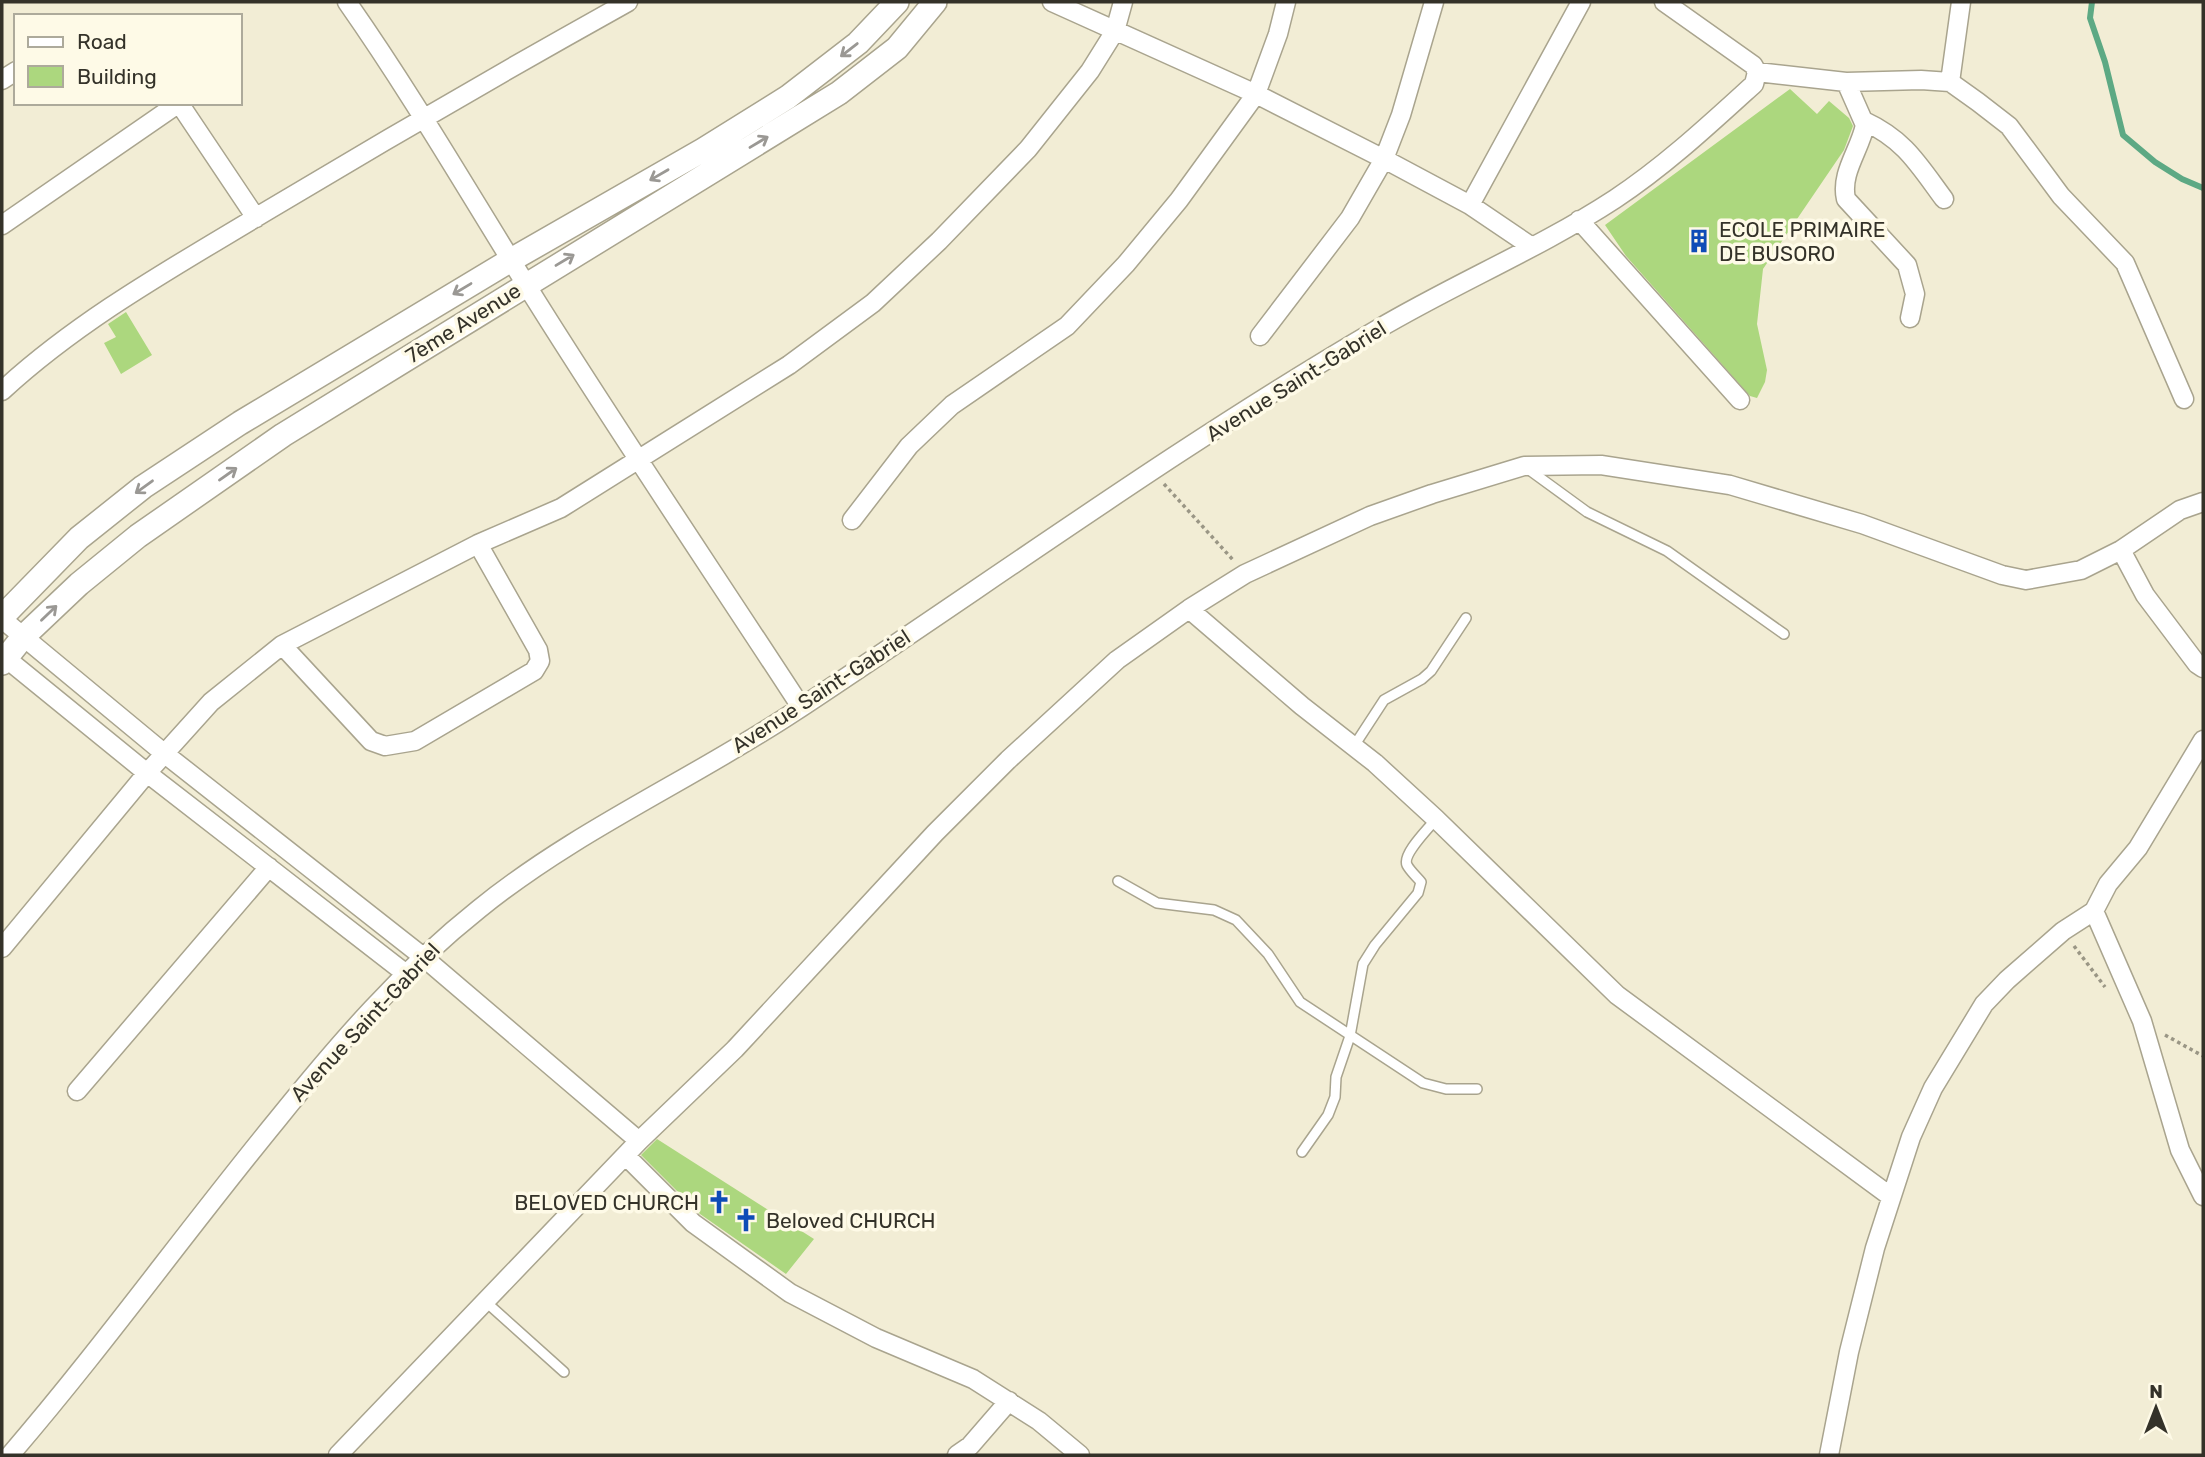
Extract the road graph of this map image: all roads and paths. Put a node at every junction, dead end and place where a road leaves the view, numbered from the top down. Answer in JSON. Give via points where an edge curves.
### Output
{"nodes":[{"id":1,"x":348,"y":2,"type":"edge"},
{"id":2,"x":628,"y":2,"type":"edge"},
{"id":3,"x":897,"y":2,"type":"edge"},
{"id":4,"x":935,"y":2,"type":"edge"},
{"id":5,"x":1052,"y":2,"type":"edge"},
{"id":6,"x":1123,"y":2,"type":"edge"},
{"id":7,"x":1286,"y":2,"type":"edge"},
{"id":8,"x":1434,"y":2,"type":"edge"},
{"id":9,"x":1581,"y":2,"type":"edge"},
{"id":10,"x":1664,"y":2,"type":"edge"},
{"id":11,"x":1961,"y":2,"type":"edge"},
{"id":12,"x":1115,"y":31,"type":"junction"},
{"id":13,"x":1757,"y":72,"type":"junction"},
{"id":14,"x":1846,"y":82,"type":"junction"},
{"id":15,"x":1950,"y":82,"type":"junction"},
{"id":16,"x":1256,"y":94,"type":"junction"},
{"id":17,"x":176,"y":105,"type":"edge"},
{"id":18,"x":180,"y":105,"type":"edge"},
{"id":19,"x":424,"y":117,"type":"junction"},
{"id":20,"x":1864,"y":121,"type":"junction"},
{"id":21,"x":1384,"y":159,"type":"junction"},
{"id":22,"x":1944,"y":199,"type":"dead end"},
{"id":23,"x":1470,"y":205,"type":"junction"},
{"id":24,"x":256,"y":218,"type":"junction"},
{"id":25,"x":1579,"y":220,"type":"junction"},
{"id":26,"x":2,"y":225,"type":"edge"},
{"id":27,"x":1532,"y":247,"type":"junction"},
{"id":28,"x":511,"y":260,"type":"junction"},
{"id":29,"x":526,"y":284,"type":"junction"},
{"id":30,"x":1910,"y":318,"type":"dead end"},
{"id":31,"x":1260,"y":336,"type":"dead end"},
{"id":32,"x":2,"y":391,"type":"edge"},
{"id":33,"x":2184,"y":398,"type":"dead end"},
{"id":34,"x":1740,"y":400,"type":"dead end"},
{"id":35,"x":637,"y":461,"type":"junction"},
{"id":36,"x":1524,"y":466,"type":"junction"},
{"id":37,"x":1153,"y":472,"type":"junction"},
{"id":38,"x":2203,"y":502,"type":"edge"},
{"id":39,"x":852,"y":520,"type":"dead end"},
{"id":40,"x":478,"y":544,"type":"junction"},
{"id":41,"x":2121,"y":550,"type":"junction"},
{"id":42,"x":1245,"y":574,"type":"junction"},
{"id":43,"x":1189,"y":608,"type":"junction"},
{"id":44,"x":2,"y":618,"type":"edge"},
{"id":45,"x":1466,"y":618,"type":"dead end"},
{"id":46,"x":1784,"y":634,"type":"dead end"},
{"id":47,"x":23,"y":637,"type":"junction"},
{"id":48,"x":282,"y":645,"type":"junction"},
{"id":49,"x":3,"y":659,"type":"edge"},
{"id":50,"x":2203,"y":668,"type":"edge"},
{"id":51,"x":800,"y":707,"type":"junction"},
{"id":52,"x":2203,"y":740,"type":"edge"},
{"id":53,"x":1354,"y":746,"type":"junction"},
{"id":54,"x":165,"y":754,"type":"junction"},
{"id":55,"x":147,"y":773,"type":"junction"},
{"id":56,"x":1436,"y":819,"type":"junction"},
{"id":57,"x":269,"y":867,"type":"junction"},
{"id":58,"x":1118,"y":881,"type":"dead end"},
{"id":59,"x":2094,"y":911,"type":"junction"},
{"id":60,"x":2,"y":948,"type":"edge"},
{"id":61,"x":422,"y":956,"type":"junction"},
{"id":62,"x":405,"y":973,"type":"junction"},
{"id":63,"x":1350,"y":1036,"type":"junction"},
{"id":64,"x":1477,"y":1089,"type":"dead end"},
{"id":65,"x":77,"y":1091,"type":"dead end"},
{"id":66,"x":639,"y":1141,"type":"junction"},
{"id":67,"x":1302,"y":1152,"type":"dead end"},
{"id":68,"x":626,"y":1157,"type":"junction"},
{"id":69,"x":1890,"y":1196,"type":"junction"},
{"id":70,"x":2203,"y":1196,"type":"edge"},
{"id":71,"x":486,"y":1302,"type":"junction"},
{"id":72,"x":564,"y":1372,"type":"dead end"},
{"id":73,"x":1009,"y":1401,"type":"junction"},
{"id":74,"x":9,"y":1448,"type":"edge"},
{"id":75,"x":338,"y":1455,"type":"edge"},
{"id":76,"x":957,"y":1455,"type":"edge"},
{"id":77,"x":1080,"y":1455,"type":"edge"},
{"id":78,"x":1829,"y":1455,"type":"edge"}],
"edges":[{"from":1,"to":19,"type":"street"},
{"from":2,"to":19,"type":"street"},
{"from":3,"to":28,"type":"street","name":"7ème Avenue","one_way":true,"via":[[858,44],[789,96]]},
{"from":29,"to":4,"type":"street","name":"7ème Avenue","one_way":true,"via":[[839,93],[897,48]]},
{"from":5,"to":12,"type":"street"},
{"from":6,"to":12,"type":"street"},
{"from":7,"to":16,"type":"street"},
{"from":8,"to":21,"type":"street"},
{"from":9,"to":23,"type":"street"},
{"from":10,"to":13,"type":"street"},
{"from":11,"to":15,"type":"street"},
{"from":12,"to":16,"type":"street"},
{"from":12,"to":35,"type":"street","via":[[1090,71],[1028,149],[873,303],[789,365]]},
{"from":13,"to":14,"type":"street"},
{"from":13,"to":25,"type":"street","name":"Avenue Saint-Gabriel","via":[[1754,83],[1700,133],[1618,197]]},
{"from":14,"to":15,"type":"street"},
{"from":14,"to":20,"type":"street"},
{"from":15,"to":33,"type":"street","via":[[2009,126],[2061,196],[2125,263]]},
{"from":16,"to":21,"type":"street"},
{"from":16,"to":39,"type":"street","via":[[1179,201],[1126,264],[1067,326],[952,405],[909,446]]},
{"from":17,"to":26,"type":"street"},
{"from":18,"to":24,"type":"street"},
{"from":19,"to":24,"type":"street"},
{"from":19,"to":28,"type":"street"},
{"from":20,"to":22,"type":"street","via":[[1887,131],[1909,150]]},
{"from":20,"to":30,"type":"street","via":[[1863,135],[1845,177],[1846,199],[1907,265],[1915,293]]},
{"from":21,"to":23,"type":"street"},
{"from":21,"to":31,"type":"street","via":[[1350,218]]},
{"from":23,"to":27,"type":"street"},
{"from":24,"to":32,"type":"street","via":[[148,282],[37,358]]},
{"from":25,"to":27,"type":"street","name":"Avenue Saint-Gabriel"},
{"from":25,"to":34,"type":"street"},
{"from":27,"to":37,"type":"street","name":"Avenue Saint-Gabriel","via":[[1378,329]]},
{"from":28,"to":29,"type":"street"},
{"from":28,"to":44,"type":"street","name":"7ème Avenue","one_way":true,"via":[[240,423],[143,487],[79,538]]},
{"from":29,"to":35,"type":"street"},
{"from":47,"to":29,"type":"street","name":"7ème Avenue","one_way":true,"via":[[138,536],[283,435]]},
{"from":35,"to":40,"type":"street","via":[[561,508]]},
{"from":35,"to":51,"type":"street"},
{"from":36,"to":41,"type":"street","via":[[1601,465],[1730,485],[2026,580],[2081,570]]},
{"from":36,"to":42,"type":"street","via":[[1370,516]]},
{"from":36,"to":46,"type":"lane","via":[[1587,512],[1667,551]]},
{"from":37,"to":42,"type":"path"},
{"from":37,"to":51,"type":"street","name":"Avenue Saint-Gabriel"},
{"from":38,"to":41,"type":"street","via":[[2179,510]]},
{"from":40,"to":48,"type":"street"},
{"from":40,"to":48,"type":"street","via":[[540,661],[534,671],[415,741],[385,746],[371,741]]},
{"from":41,"to":50,"type":"street","via":[[2145,595]]},
{"from":42,"to":43,"type":"street"},
{"from":43,"to":53,"type":"street"},
{"from":43,"to":66,"type":"street","via":[[1117,660],[1008,760],[735,1049]]},
{"from":44,"to":47,"type":"street"},
{"from":45,"to":53,"type":"lane","via":[[1431,671],[1384,700]]},
{"from":47,"to":49,"type":"street","name":"7ème Avenue"},
{"from":47,"to":54,"type":"street"},
{"from":48,"to":54,"type":"street","via":[[211,702]]},
{"from":49,"to":55,"type":"street"},
{"from":51,"to":61,"type":"street","name":"Avenue Saint-Gabriel","via":[[545,860]]},
{"from":52,"to":59,"type":"street"},
{"from":53,"to":56,"type":"street"},
{"from":54,"to":55,"type":"street"},
{"from":54,"to":61,"type":"street"},
{"from":55,"to":57,"type":"street"},
{"from":55,"to":60,"type":"street"},
{"from":56,"to":63,"type":"lane","via":[[1406,860],[1421,882],[1418,893],[1363,964]]},
{"from":56,"to":69,"type":"street","via":[[1617,995]]},
{"from":57,"to":62,"type":"street"},
{"from":57,"to":65,"type":"street"},
{"from":58,"to":63,"type":"lane","via":[[1157,903],[1214,909],[1236,920],[1268,954],[1300,1002]]},
{"from":59,"to":69,"type":"street","via":[[2063,931],[1984,1004],[1933,1088]]},
{"from":59,"to":70,"type":"street","via":[[2142,1021],[2179,1150]]},
{"from":61,"to":62,"type":"street","name":"Avenue Saint-Gabriel"},
{"from":61,"to":66,"type":"street"},
{"from":62,"to":74,"type":"street","name":"Avenue Saint-Gabriel","via":[[317,1071],[103,1342]]},
{"from":63,"to":64,"type":"lane","via":[[1423,1083]]},
{"from":63,"to":67,"type":"lane","via":[[1328,1115]]},
{"from":66,"to":68,"type":"street"},
{"from":68,"to":71,"type":"street"},
{"from":68,"to":73,"type":"street","via":[[693,1223],[790,1293],[876,1338],[973,1379]]},
{"from":69,"to":78,"type":"street","via":[[1849,1352]]},
{"from":71,"to":72,"type":"lane"},
{"from":71,"to":75,"type":"street"},
{"from":73,"to":76,"type":"street"},
{"from":73,"to":77,"type":"street"}]}
